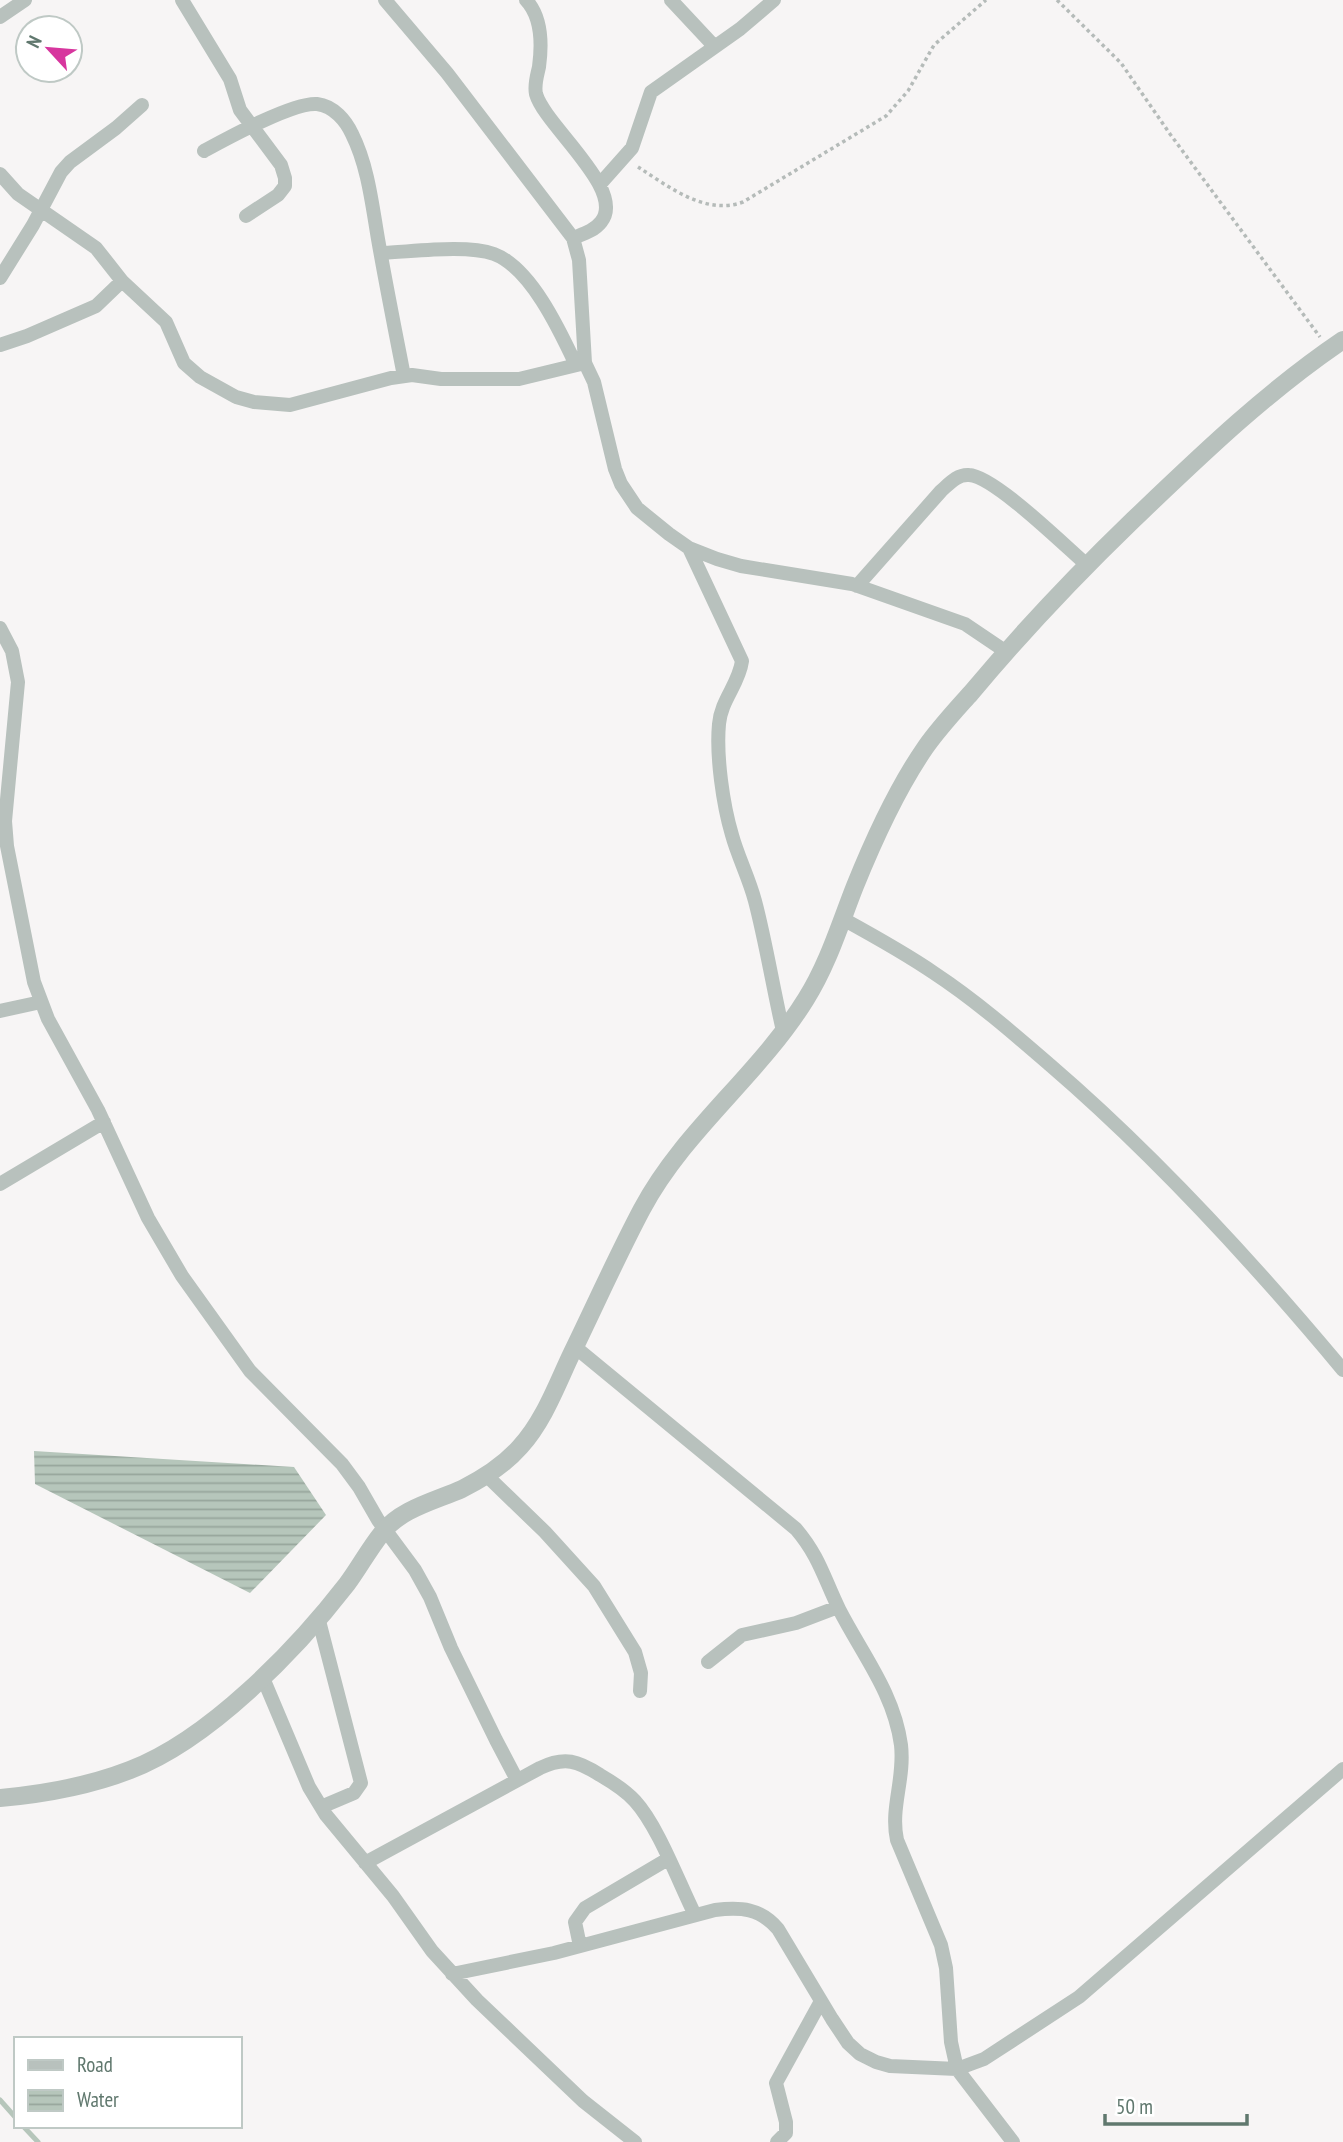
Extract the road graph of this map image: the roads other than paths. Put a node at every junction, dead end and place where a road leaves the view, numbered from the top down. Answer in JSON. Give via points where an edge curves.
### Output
{"nodes":[{"id":1,"x":25,"y":0,"type":"edge"},
{"id":2,"x":182,"y":0,"type":"edge"},
{"id":3,"x":384,"y":0,"type":"edge"},
{"id":4,"x":671,"y":0,"type":"edge"},
{"id":5,"x":774,"y":0,"type":"edge"},
{"id":6,"x":533,"y":2,"type":"edge"},
{"id":7,"x":0,"y":17,"type":"edge"},
{"id":8,"x":714,"y":46,"type":"junction"},
{"id":9,"x":142,"y":105,"type":"dead end"},
{"id":10,"x":251,"y":125,"type":"junction"},
{"id":11,"x":204,"y":151,"type":"dead end"},
{"id":12,"x":0,"y":174,"type":"edge"},
{"id":13,"x":600,"y":184,"type":"junction"},
{"id":14,"x":42,"y":209,"type":"junction"},
{"id":15,"x":246,"y":216,"type":"dead end"},
{"id":16,"x":573,"y":238,"type":"junction"},
{"id":17,"x":380,"y":253,"type":"junction"},
{"id":18,"x":0,"y":278,"type":"edge"},
{"id":19,"x":122,"y":281,"type":"junction"},
{"id":20,"x":0,"y":345,"type":"edge"},
{"id":21,"x":1336,"y":345,"type":"edge"},
{"id":22,"x":580,"y":364,"type":"junction"},
{"id":23,"x":404,"y":376,"type":"junction"},
{"id":24,"x":689,"y":548,"type":"junction"},
{"id":25,"x":1087,"y":565,"type":"junction"},
{"id":26,"x":857,"y":586,"type":"junction"},
{"id":27,"x":0,"y":628,"type":"edge"},
{"id":28,"x":1005,"y":651,"type":"junction"},
{"id":29,"x":4,"y":797,"type":"edge"},
{"id":30,"x":4,"y":853,"type":"edge"},
{"id":31,"x":843,"y":919,"type":"junction"},
{"id":32,"x":41,"y":1002,"type":"junction"},
{"id":33,"x":0,"y":1011,"type":"edge"},
{"id":34,"x":783,"y":1031,"type":"junction"},
{"id":35,"x":104,"y":1122,"type":"junction"},
{"id":36,"x":0,"y":1184,"type":"edge"},
{"id":37,"x":575,"y":1348,"type":"junction"},
{"id":38,"x":1343,"y":1370,"type":"edge"},
{"id":39,"x":486,"y":1475,"type":"junction"},
{"id":40,"x":385,"y":1528,"type":"junction"},
{"id":41,"x":838,"y":1607,"type":"junction"},
{"id":42,"x":318,"y":1617,"type":"junction"},
{"id":43,"x":708,"y":1662,"type":"dead end"},
{"id":44,"x":263,"y":1678,"type":"junction"},
{"id":45,"x":640,"y":1690,"type":"dead end"},
{"id":46,"x":1343,"y":1769,"type":"edge"},
{"id":47,"x":517,"y":1780,"type":"junction"},
{"id":48,"x":0,"y":1798,"type":"edge"},
{"id":49,"x":321,"y":1807,"type":"junction"},
{"id":50,"x":668,"y":1859,"type":"junction"},
{"id":51,"x":365,"y":1863,"type":"junction"},
{"id":52,"x":695,"y":1915,"type":"junction"},
{"id":53,"x":580,"y":1946,"type":"junction"},
{"id":54,"x":452,"y":1974,"type":"junction"},
{"id":55,"x":821,"y":2001,"type":"junction"},
{"id":56,"x":957,"y":2068,"type":"junction"},
{"id":57,"x":635,"y":2142,"type":"edge"},
{"id":58,"x":777,"y":2142,"type":"edge"},
{"id":59,"x":1013,"y":2142,"type":"edge"}],
"edges":[{"from":1,"to":7,"type":"street"},
{"from":2,"to":10,"type":"street","via":[[230,79],[240,110]]},
{"from":3,"to":16,"type":"street","via":[[447,73]]},
{"from":4,"to":8,"type":"street"},
{"from":5,"to":8,"type":"street"},
{"from":6,"to":13,"type":"street","via":[[540,39],[537,96]]},
{"from":8,"to":13,"type":"street","via":[[651,92],[637,135]]},
{"from":9,"to":14,"type":"street","via":[[70,162]]},
{"from":10,"to":11,"type":"street"},
{"from":10,"to":15,"type":"street","via":[[281,165],[285,186]]},
{"from":10,"to":17,"type":"street","via":[[307,105],[318,104],[341,116],[358,149]]},
{"from":12,"to":14,"type":"street"},
{"from":13,"to":16,"type":"street","via":[[607,209],[603,220]]},
{"from":14,"to":18,"type":"street"},
{"from":14,"to":19,"type":"street","via":[[96,248]]},
{"from":16,"to":22,"type":"street","via":[[579,260]]},
{"from":17,"to":22,"type":"street","via":[[457,250],[494,254],[508,262],[547,307]]},
{"from":17,"to":23,"type":"street"},
{"from":19,"to":20,"type":"street","via":[[96,306]]},
{"from":19,"to":23,"type":"street","via":[[162,317],[192,372],[236,397],[289,405]]},
{"from":21,"to":25,"type":"street","via":[[1287,379],[1216,440]]},
{"from":22,"to":23,"type":"street","via":[[519,379]]},
{"from":22,"to":24,"type":"street","via":[[594,382],[621,484],[648,519]]},
{"from":24,"to":26,"type":"street","via":[[741,566]]},
{"from":24,"to":34,"type":"street","via":[[742,660],[740,674],[720,709],[723,795],[762,927]]},
{"from":25,"to":26,"type":"street","via":[[995,485],[970,475],[956,478],[941,491]]},
{"from":25,"to":28,"type":"street"},
{"from":26,"to":28,"type":"street","via":[[965,624]]},
{"from":27,"to":29,"type":"street","via":[[12,651],[18,682]]},
{"from":28,"to":31,"type":"street","via":[[909,772]]},
{"from":29,"to":30,"type":"street"},
{"from":30,"to":32,"type":"street"},
{"from":31,"to":34,"type":"street","via":[[813,987]]},
{"from":31,"to":38,"type":"street","via":[[936,974],[1003,1024],[1092,1101],[1250,1262]]},
{"from":32,"to":33,"type":"street"},
{"from":32,"to":35,"type":"street"},
{"from":34,"to":37,"type":"street","via":[[659,1180]]},
{"from":35,"to":36,"type":"street"},
{"from":35,"to":40,"type":"street","via":[[169,1255],[222,1335],[265,1388],[342,1464]]},
{"from":37,"to":39,"type":"street","via":[[520,1447]]},
{"from":37,"to":41,"type":"street","via":[[796,1529],[817,1558]]},
{"from":39,"to":40,"type":"street"},
{"from":39,"to":45,"type":"street","via":[[594,1586],[635,1652]]},
{"from":40,"to":42,"type":"street"},
{"from":40,"to":47,"type":"street","via":[[430,1597]]},
{"from":41,"to":43,"type":"street","via":[[796,1623],[742,1635]]},
{"from":41,"to":56,"type":"street","via":[[890,1698],[903,1763],[894,1825],[941,1945]]},
{"from":42,"to":44,"type":"street"},
{"from":42,"to":49,"type":"street","via":[[361,1783],[354,1793]]},
{"from":44,"to":48,"type":"street","via":[[215,1719],[132,1769],[86,1784]]},
{"from":44,"to":49,"type":"street","via":[[299,1768]]},
{"from":46,"to":56,"type":"street","via":[[1079,1997],[992,2054]]},
{"from":47,"to":50,"type":"street","via":[[555,1761],[586,1766],[635,1800]]},
{"from":47,"to":51,"type":"street"},
{"from":49,"to":51,"type":"street"},
{"from":50,"to":52,"type":"street"},
{"from":50,"to":53,"type":"street","via":[[585,1909],[575,1922]]},
{"from":51,"to":54,"type":"street"},
{"from":52,"to":53,"type":"street"},
{"from":52,"to":55,"type":"street","via":[[740,1908],[768,1918]]},
{"from":53,"to":54,"type":"street"},
{"from":54,"to":57,"type":"street","via":[[583,2101]]},
{"from":55,"to":56,"type":"street","via":[[848,2043],[876,2062]]},
{"from":55,"to":58,"type":"street","via":[[776,2083],[786,2122],[786,2133]]},
{"from":56,"to":59,"type":"street"}]}
